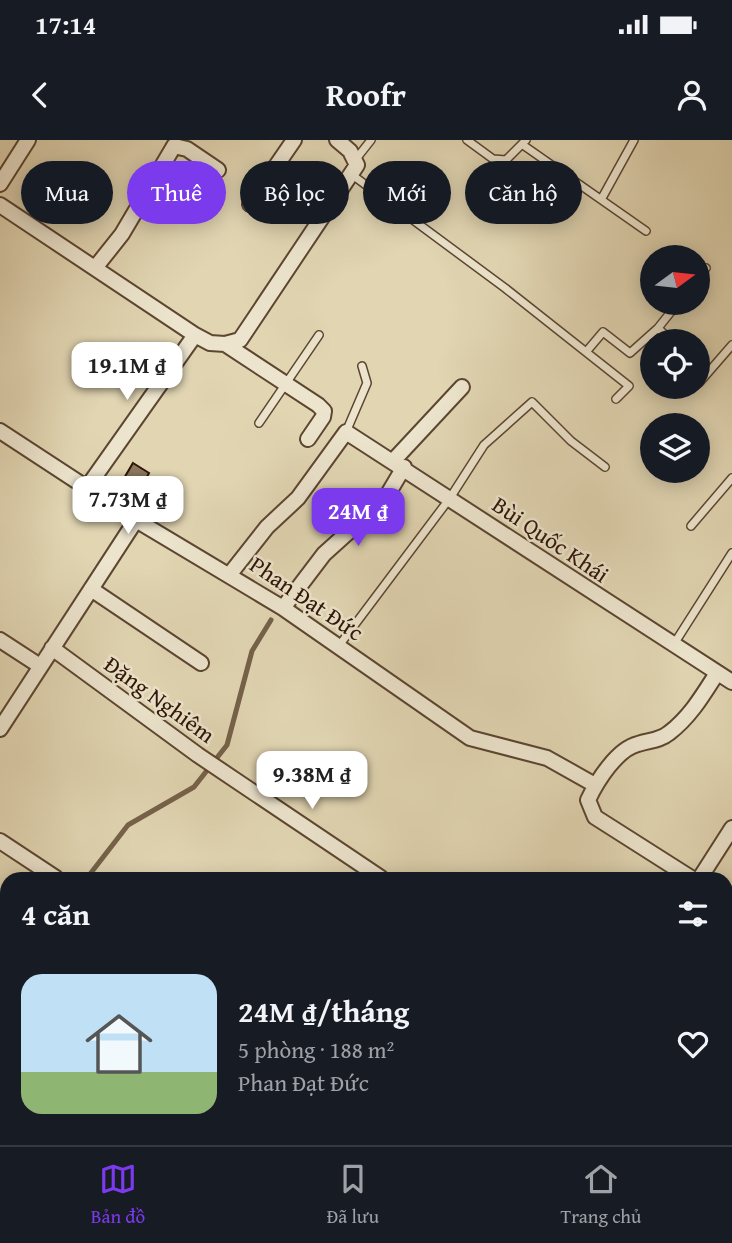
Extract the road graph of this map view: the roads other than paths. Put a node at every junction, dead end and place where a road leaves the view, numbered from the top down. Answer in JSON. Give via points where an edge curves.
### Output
{"nodes":[{"id":1,"x":28,"y":140,"type":"edge"},
{"id":2,"x":294,"y":140,"type":"edge"},
{"id":3,"x":337,"y":140,"type":"edge"},
{"id":4,"x":371,"y":140,"type":"edge"},
{"id":5,"x":467,"y":140,"type":"edge"},
{"id":6,"x":634,"y":140,"type":"edge"},
{"id":7,"x":524,"y":142,"type":"edge"},
{"id":8,"x":356,"y":159,"type":"junction"},
{"id":9,"x":165,"y":161,"type":"edge"},
{"id":10,"x":205,"y":161,"type":"edge"},
{"id":11,"x":280,"y":161,"type":"edge"},
{"id":12,"x":351,"y":174,"type":"junction"},
{"id":13,"x":0,"y":184,"type":"edge"},
{"id":14,"x":602,"y":198,"type":"junction"},
{"id":15,"x":0,"y":205,"type":"edge"},
{"id":16,"x":128,"y":224,"type":"edge"},
{"id":17,"x":646,"y":231,"type":"dead end"},
{"id":18,"x":95,"y":268,"type":"junction"},
{"id":19,"x":669,"y":315,"type":"edge"},
{"id":20,"x":659,"y":328,"type":"joint"},
{"id":21,"x":195,"y":335,"type":"junction"},
{"id":22,"x":319,"y":335,"type":"dead end"},
{"id":23,"x":225,"y":344,"type":"junction"},
{"id":24,"x":732,"y":345,"type":"edge"},
{"id":25,"x":586,"y":352,"type":"junction"},
{"id":26,"x":362,"y":366,"type":"dead end"},
{"id":27,"x":710,"y":370,"type":"edge"},
{"id":28,"x":285,"y":385,"type":"junction"},
{"id":29,"x":462,"y":387,"type":"dead end"},
{"id":30,"x":616,"y":398,"type":"dead end"},
{"id":31,"x":259,"y":423,"type":"dead end"},
{"id":32,"x":0,"y":431,"type":"edge"},
{"id":33,"x":346,"y":432,"type":"junction"},
{"id":34,"x":308,"y":439,"type":"dead end"},
{"id":35,"x":399,"y":464,"type":"junction"},
{"id":36,"x":605,"y":467,"type":"dead end"},
{"id":37,"x":732,"y":478,"type":"edge"},
{"id":38,"x":86,"y":489,"type":"junction"},
{"id":39,"x":450,"y":498,"type":"junction"},
{"id":40,"x":136,"y":520,"type":"junction"},
{"id":41,"x":691,"y":526,"type":"dead end"},
{"id":42,"x":732,"y":553,"type":"edge"},
{"id":43,"x":230,"y":574,"type":"junction"},
{"id":44,"x":91,"y":589,"type":"junction"},
{"id":45,"x":284,"y":609,"type":"junction"},
{"id":46,"x":0,"y":640,"type":"edge"},
{"id":47,"x":673,"y":645,"type":"junction"},
{"id":48,"x":338,"y":647,"type":"junction"},
{"id":49,"x":52,"y":648,"type":"junction"},
{"id":50,"x":201,"y":663,"type":"dead end"},
{"id":51,"x":40,"y":666,"type":"junction"},
{"id":52,"x":718,"y":673,"type":"junction"},
{"id":53,"x":732,"y":682,"type":"edge"},
{"id":54,"x":0,"y":729,"type":"edge"},
{"id":55,"x":595,"y":785,"type":"junction"},
{"id":56,"x":732,"y":828,"type":"edge"},
{"id":57,"x":0,"y":841,"type":"edge"},
{"id":58,"x":47,"y":872,"type":"edge"},
{"id":59,"x":372,"y":872,"type":"edge"},
{"id":60,"x":682,"y":872,"type":"edge"},
{"id":61,"x":704,"y":872,"type":"edge"}],
"edges":[{"from":1,"to":13,"type":"street"},
{"from":2,"to":11,"type":"street"},
{"from":3,"to":8,"type":"street"},
{"from":4,"to":8,"type":"lane"},
{"from":5,"to":7,"type":"lane","via":[[493,159],[506,160]]},
{"from":6,"to":14,"type":"lane"},
{"from":7,"to":14,"type":"lane"},
{"from":8,"to":12,"type":"street"},
{"from":9,"to":10,"type":"street","via":[[174,146]]},
{"from":12,"to":23,"type":"street","via":[[240,340]]},
{"from":12,"to":25,"type":"lane"},
{"from":14,"to":17,"type":"lane"},
{"from":15,"to":18,"type":"street"},
{"from":16,"to":18,"type":"street"},
{"from":18,"to":21,"type":"street"},
{"from":19,"to":20,"type":"lane"},
{"from":20,"to":25,"type":"lane","via":[[630,352],[603,332]]},
{"from":21,"to":23,"type":"street"},
{"from":21,"to":38,"type":"street"},
{"from":22,"to":28,"type":"lane"},
{"from":23,"to":28,"type":"street"},
{"from":24,"to":27,"type":"lane"},
{"from":25,"to":30,"type":"lane","via":[[629,386]]},
{"from":26,"to":33,"type":"lane","via":[[367,383]]},
{"from":28,"to":31,"type":"lane"},
{"from":28,"to":34,"type":"street","via":[[324,411]]},
{"from":29,"to":35,"type":"street"},
{"from":32,"to":38,"type":"street","name":"Phan Đạt Đức"},
{"from":33,"to":35,"type":"street","name":"Bùi Quốc Khái"},
{"from":33,"to":43,"type":"street","via":[[298,498],[267,527]]},
{"from":35,"to":39,"type":"street","name":"Bùi Quốc Khái"},
{"from":35,"to":45,"type":"street","via":[[384,499],[324,554]]},
{"from":36,"to":39,"type":"lane","via":[[570,441],[532,402],[484,445]]},
{"from":37,"to":41,"type":"lane"},
{"from":38,"to":40,"type":"street","name":"Phan Đạt Đức"},
{"from":39,"to":47,"type":"street","name":"Bùi Quốc Khái"},
{"from":39,"to":48,"type":"lane"},
{"from":40,"to":43,"type":"street","name":"Phan Đạt Đức"},
{"from":40,"to":44,"type":"street"},
{"from":42,"to":47,"type":"lane"},
{"from":43,"to":45,"type":"street","name":"Phan Đạt Đức"},
{"from":44,"to":49,"type":"street"},
{"from":44,"to":50,"type":"street"},
{"from":45,"to":48,"type":"street","name":"Phan Đạt Đức"},
{"from":46,"to":51,"type":"street"},
{"from":47,"to":52,"type":"street","name":"Bùi Quốc Khái"},
{"from":48,"to":55,"type":"street","name":"Phan Đạt Đức","via":[[470,738],[547,758]]},
{"from":49,"to":51,"type":"street"},
{"from":49,"to":59,"type":"street","name":"Đặng Nghiêm","via":[[223,773]]},
{"from":51,"to":54,"type":"street"},
{"from":52,"to":53,"type":"street","name":"Bùi Quốc Khái"},
{"from":52,"to":55,"type":"street","via":[[692,711],[668,734],[628,748]]},
{"from":55,"to":60,"type":"street","via":[[588,800],[595,817]]},
{"from":56,"to":61,"type":"street"},
{"from":57,"to":58,"type":"street"}]}
